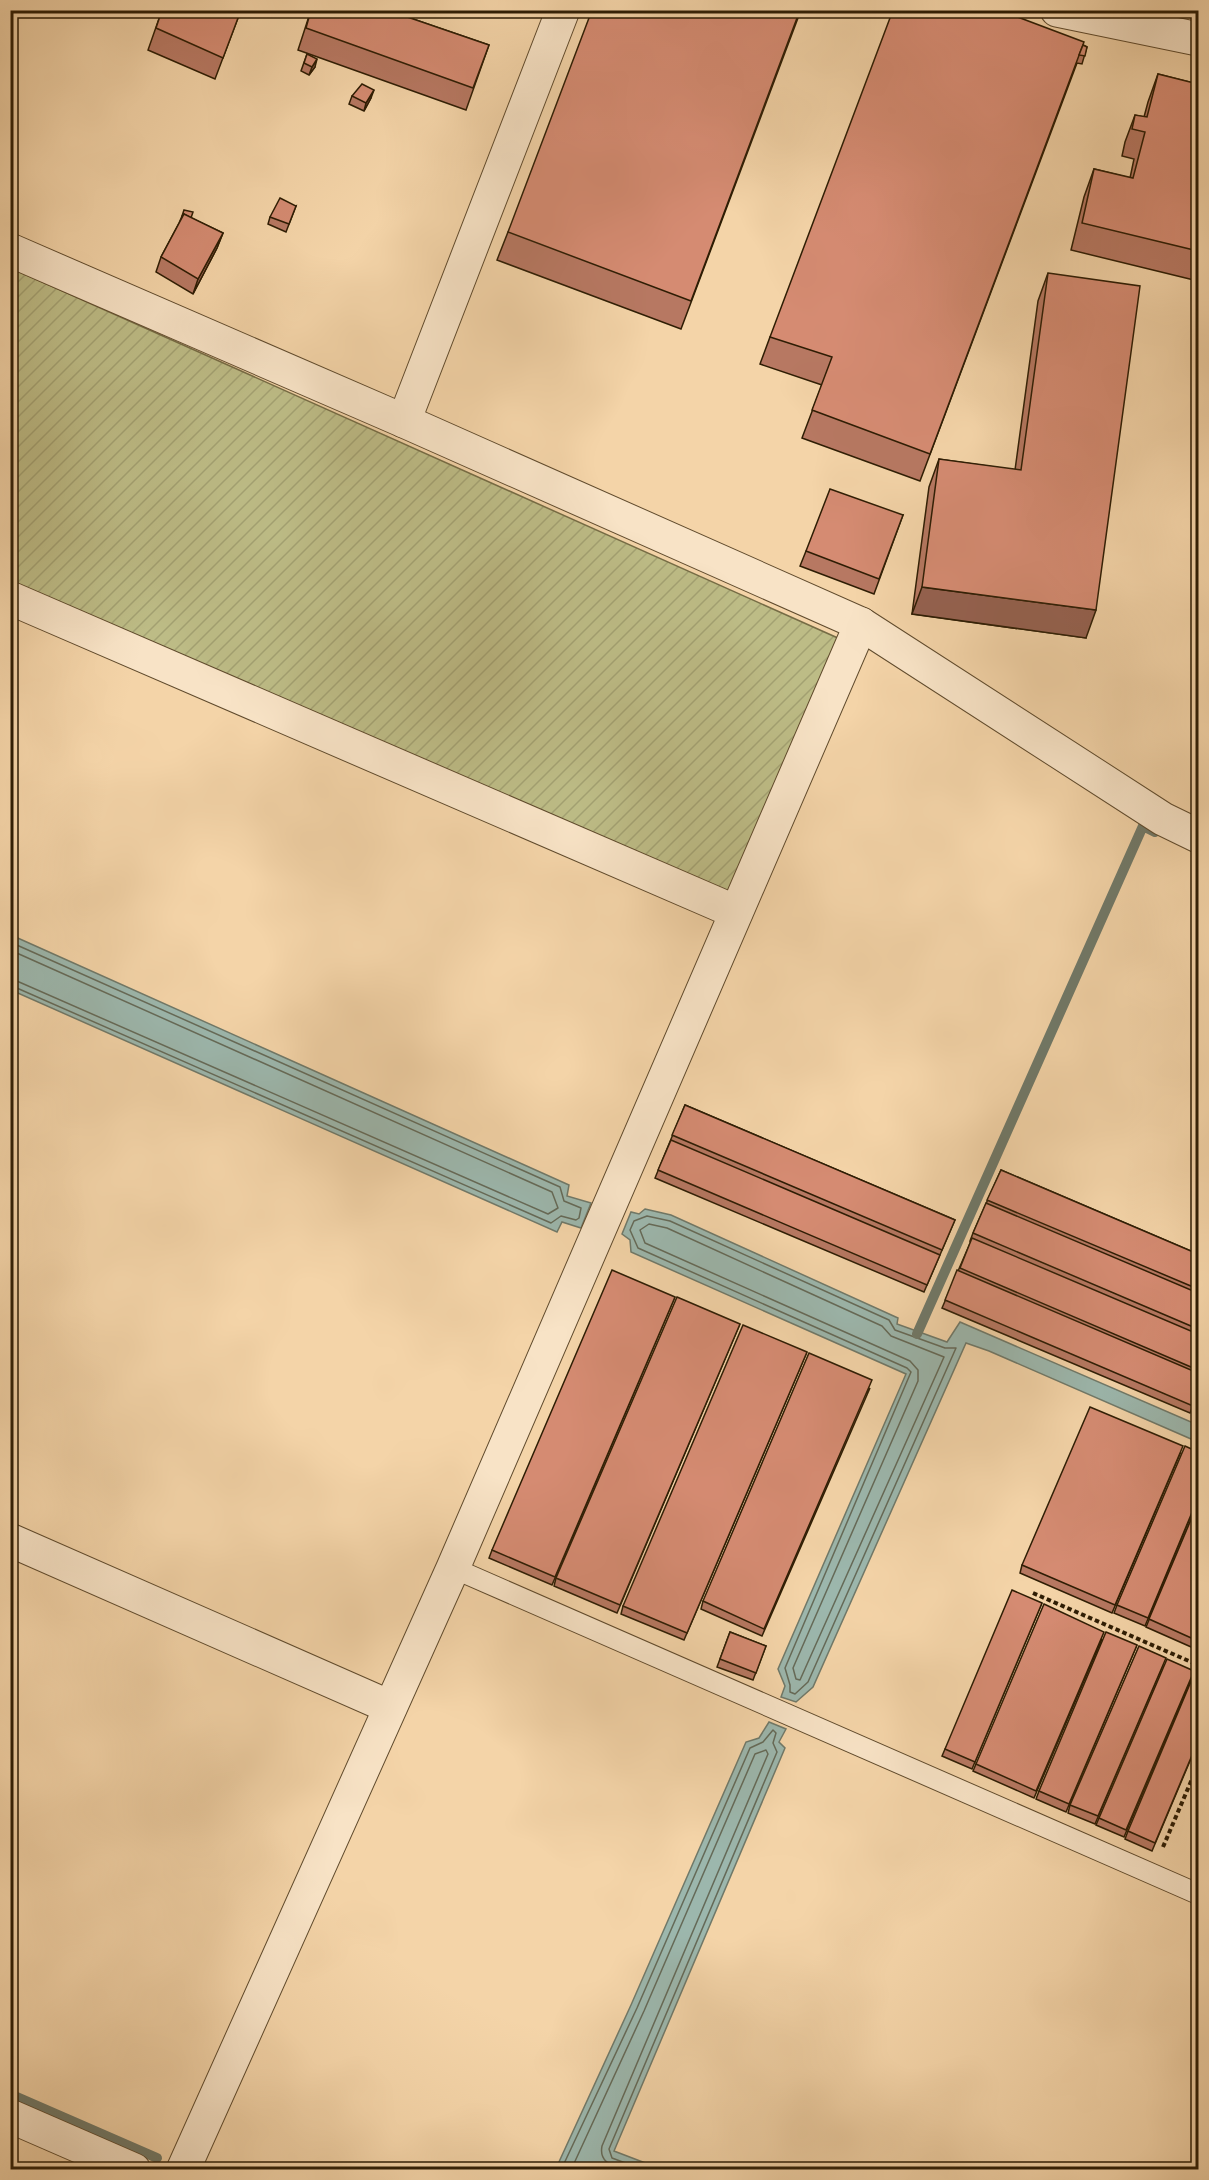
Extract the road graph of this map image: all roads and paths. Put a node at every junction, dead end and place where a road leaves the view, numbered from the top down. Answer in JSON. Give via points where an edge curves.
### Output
{"nodes":[{"id":1,"x":563,"y":10,"type":"edge"},
{"id":2,"x":1057,"y":10,"type":"edge"},
{"id":3,"x":1198,"y":39,"type":"edge"},
{"id":4,"x":10,"y":250,"type":"edge"},
{"id":5,"x":404,"y":421,"type":"junction"},
{"id":6,"x":10,"y":598,"type":"edge"},
{"id":7,"x":861,"y":624,"type":"junction"},
{"id":8,"x":1198,"y":836,"type":"edge"},
{"id":9,"x":736,"y":912,"type":"junction"},
{"id":10,"x":10,"y":1540,"type":"edge"},
{"id":11,"x":453,"y":1568,"type":"junction"},
{"id":12,"x":1033,"y":1593,"type":"dead end"},
{"id":13,"x":1198,"y":1665,"type":"edge"},
{"id":14,"x":390,"y":1707,"type":"junction"},
{"id":15,"x":1198,"y":1765,"type":"edge"},
{"id":16,"x":1151,"y":1874,"type":"junction"},
{"id":17,"x":1198,"y":1894,"type":"edge"},
{"id":18,"x":10,"y":2116,"type":"edge"},
{"id":19,"x":134,"y":2169,"type":"edge"},
{"id":20,"x":183,"y":2169,"type":"edge"}],
"edges":[{"from":1,"to":5,"type":"street"},
{"from":2,"to":3,"type":"street"},
{"from":4,"to":5,"type":"street"},
{"from":5,"to":7,"type":"street"},
{"from":6,"to":9,"type":"street"},
{"from":7,"to":8,"type":"street","via":[[1163,819]]},
{"from":7,"to":9,"type":"street"},
{"from":9,"to":11,"type":"street"},
{"from":10,"to":14,"type":"street"},
{"from":11,"to":14,"type":"street"},
{"from":11,"to":16,"type":"lane"},
{"from":12,"to":13,"type":"path"},
{"from":14,"to":20,"type":"street"},
{"from":15,"to":16,"type":"path"},
{"from":16,"to":17,"type":"lane"},
{"from":18,"to":19,"type":"street"}]}
